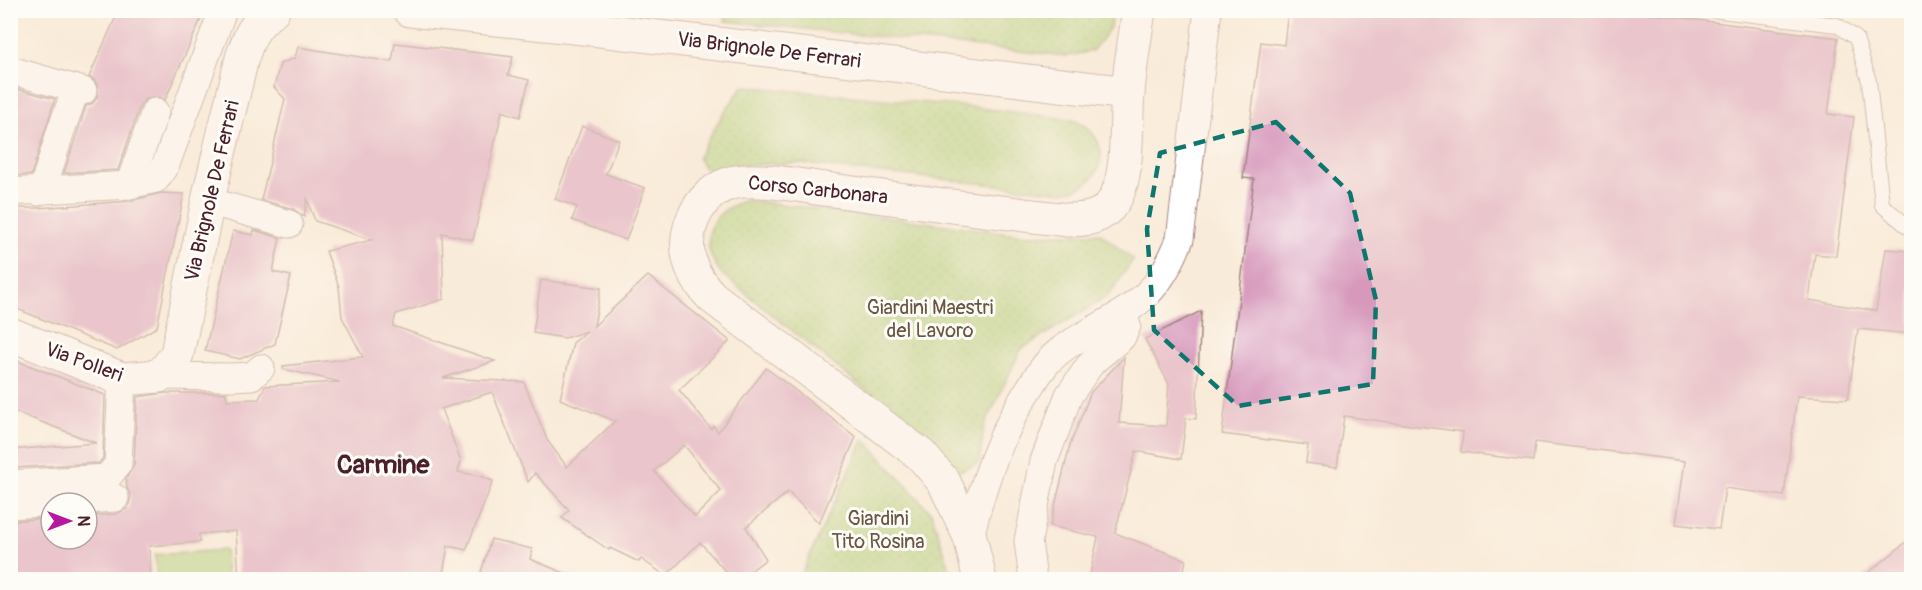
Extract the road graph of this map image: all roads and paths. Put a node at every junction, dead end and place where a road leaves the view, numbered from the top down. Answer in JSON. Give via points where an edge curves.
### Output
{"nodes":[{"id":1,"x":223,"y":10,"type":"edge"},
{"id":2,"x":273,"y":10,"type":"edge"},
{"id":3,"x":410,"y":10,"type":"edge"},
{"id":4,"x":1139,"y":10,"type":"edge"},
{"id":5,"x":1208,"y":10,"type":"edge"},
{"id":6,"x":1711,"y":10,"type":"edge"},
{"id":7,"x":586,"y":19,"type":"edge"},
{"id":8,"x":10,"y":70,"type":"edge"},
{"id":9,"x":1128,"y":93,"type":"junction"},
{"id":10,"x":155,"y":112,"type":"dead end"},
{"id":11,"x":129,"y":185,"type":"junction"},
{"id":12,"x":10,"y":192,"type":"edge"},
{"id":13,"x":38,"y":192,"type":"junction"},
{"id":14,"x":208,"y":201,"type":"junction"},
{"id":15,"x":290,"y":224,"type":"dead end"},
{"id":16,"x":1911,"y":230,"type":"edge"},
{"id":17,"x":1123,"y":314,"type":"junction"},
{"id":18,"x":10,"y":334,"type":"edge"},
{"id":19,"x":261,"y":368,"type":"dead end"},
{"id":20,"x":159,"y":375,"type":"junction"},
{"id":21,"x":122,"y":379,"type":"junction"},
{"id":22,"x":10,"y":484,"type":"edge"},
{"id":23,"x":115,"y":498,"type":"dead end"},
{"id":24,"x":10,"y":505,"type":"edge"},
{"id":25,"x":970,"y":537,"type":"junction"},
{"id":26,"x":980,"y":579,"type":"edge"},
{"id":27,"x":1033,"y":579,"type":"edge"}],
"edges":[{"from":1,"to":11,"type":"street","via":[[166,164],[156,179]]},
{"from":2,"to":14,"type":"street","name":"Via Brignole De Ferrari","via":[[259,21],[249,37]]},
{"from":3,"to":7,"type":"street","name":"Via Brignole De Ferrari"},
{"from":4,"to":9,"type":"street","name":"Corso Carbonara"},
{"from":5,"to":17,"type":"street","via":[[1180,238],[1172,260],[1154,288]]},
{"from":6,"to":16,"type":"lane","via":[[1837,25],[1856,38],[1869,81],[1882,205]]},
{"from":7,"to":9,"type":"street","name":"Via Brignole De Ferrari"},
{"from":8,"to":13,"type":"street","via":[[80,90]]},
{"from":9,"to":25,"type":"street","name":"Corso Carbonara","via":[[1119,193],[1112,205],[1087,220],[748,181],[716,189],[698,208],[691,223],[687,236],[689,264],[703,288],[921,455],[944,482]]},
{"from":10,"to":11,"type":"street"},
{"from":11,"to":13,"type":"street"},
{"from":12,"to":13,"type":"street"},
{"from":14,"to":15,"type":"street"},
{"from":14,"to":20,"type":"street","name":"Via Brignole De Ferrari","via":[[177,354]]},
{"from":17,"to":25,"type":"street","via":[[1076,339],[1047,362],[1012,414],[982,488]]},
{"from":17,"to":27,"type":"street","via":[[1127,326],[1122,337],[1092,362],[1070,395],[1044,461],[1028,541]]},
{"from":18,"to":21,"type":"street","name":"Via Polleri"},
{"from":19,"to":20,"type":"street","via":[[252,376]]},
{"from":20,"to":21,"type":"street","name":"Via Polleri"},
{"from":21,"to":22,"type":"street","via":[[118,464],[107,478]]},
{"from":23,"to":24,"type":"street"},
{"from":25,"to":26,"type":"street","name":"Corso Carbonara"}]}
